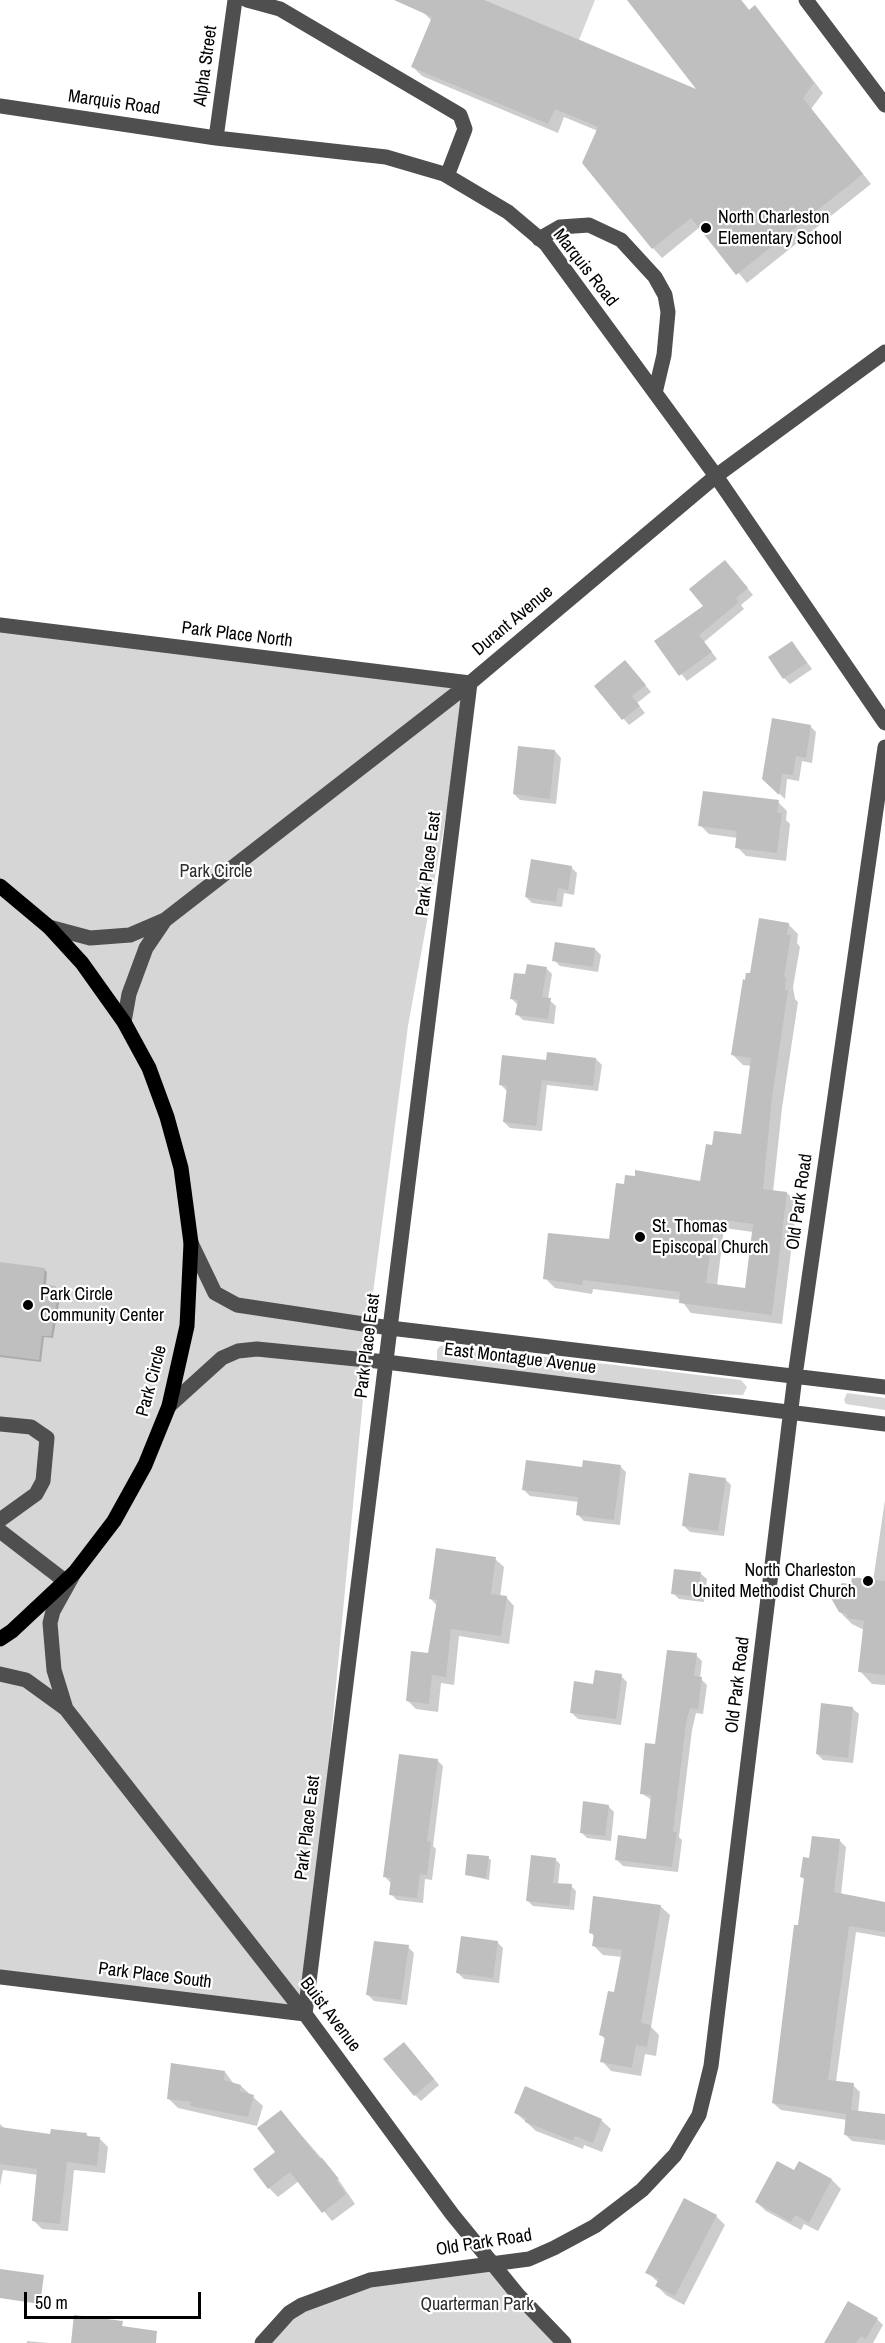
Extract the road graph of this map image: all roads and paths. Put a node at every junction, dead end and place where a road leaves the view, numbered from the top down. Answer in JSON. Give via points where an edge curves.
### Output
{"nodes":[{"id":1,"x":235,"y":0,"type":"edge"},
{"id":2,"x":247,"y":0,"type":"edge"},
{"id":3,"x":806,"y":0,"type":"edge"},
{"id":4,"x":885,"y":105,"type":"edge"},
{"id":5,"x":0,"y":106,"type":"edge"},
{"id":6,"x":216,"y":138,"type":"junction"},
{"id":7,"x":447,"y":176,"type":"junction"},
{"id":8,"x":539,"y":239,"type":"junction"},
{"id":9,"x":885,"y":352,"type":"edge"},
{"id":10,"x":655,"y":393,"type":"junction"},
{"id":11,"x":716,"y":476,"type":"junction"},
{"id":12,"x":0,"y":625,"type":"edge"},
{"id":13,"x":470,"y":683,"type":"junction"},
{"id":14,"x":885,"y":723,"type":"edge"},
{"id":15,"x":885,"y":747,"type":"edge"},
{"id":16,"x":0,"y":886,"type":"edge"},
{"id":17,"x":165,"y":920,"type":"junction"},
{"id":18,"x":49,"y":927,"type":"junction"},
{"id":19,"x":124,"y":1022,"type":"junction"},
{"id":20,"x":191,"y":1243,"type":"junction"},
{"id":21,"x":390,"y":1328,"type":"junction"},
{"id":22,"x":386,"y":1362,"type":"junction"},
{"id":23,"x":795,"y":1376,"type":"junction"},
{"id":24,"x":885,"y":1387,"type":"edge"},
{"id":25,"x":169,"y":1406,"type":"junction"},
{"id":26,"x":791,"y":1413,"type":"junction"},
{"id":27,"x":0,"y":1424,"type":"edge"},
{"id":28,"x":885,"y":1424,"type":"edge"},
{"id":29,"x":0,"y":1520,"type":"edge"},
{"id":30,"x":0,"y":1531,"type":"edge"},
{"id":31,"x":70,"y":1577,"type":"junction"},
{"id":32,"x":0,"y":1639,"type":"edge"},
{"id":33,"x":0,"y":1674,"type":"edge"},
{"id":34,"x":66,"y":1708,"type":"junction"},
{"id":35,"x":0,"y":1977,"type":"edge"},
{"id":36,"x":305,"y":2013,"type":"junction"},
{"id":37,"x":494,"y":2265,"type":"junction"},
{"id":38,"x":262,"y":2343,"type":"edge"},
{"id":39,"x":564,"y":2343,"type":"edge"}],
"edges":[{"from":1,"to":6,"type":"street","name":"Alpha Street"},
{"from":2,"to":7,"type":"street","via":[[280,9],[460,115],[465,129]]},
{"from":3,"to":4,"type":"street"},
{"from":5,"to":6,"type":"street","name":"Marquis Road"},
{"from":6,"to":7,"type":"street","name":"Marquis Road","via":[[386,157]]},
{"from":7,"to":8,"type":"street","name":"Marquis Road","via":[[508,212]]},
{"from":8,"to":10,"type":"street","name":"Marquis Road"},
{"from":8,"to":10,"type":"street","via":[[560,227],[589,225],[621,240],[655,277],[668,312]]},
{"from":9,"to":11,"type":"street","name":"Durant Avenue"},
{"from":10,"to":11,"type":"street","name":"Marquis Road"},
{"from":11,"to":13,"type":"street","name":"Durant Avenue"},
{"from":11,"to":14,"type":"street","name":"Marquis Road"},
{"from":12,"to":13,"type":"street","name":"Park Place North"},
{"from":13,"to":17,"type":"street","name":"Durant Avenue"},
{"from":13,"to":21,"type":"street","name":"Park Place East"},
{"from":15,"to":23,"type":"street","name":"Old Park Road"},
{"from":16,"to":18,"type":"main road","name":"Park Circle"},
{"from":17,"to":18,"type":"street","name":"Durant Avenue","via":[[130,935],[90,938]]},
{"from":17,"to":19,"type":"street","name":"Durant Avenue","via":[[146,948],[129,994]]},
{"from":18,"to":19,"type":"main road","name":"Park Circle","via":[[82,963]]},
{"from":19,"to":20,"type":"main road","name":"Park Circle","via":[[168,1117],[181,1168]]},
{"from":20,"to":21,"type":"street","name":"East Montague Avenue","via":[[215,1293],[237,1305]]},
{"from":20,"to":25,"type":"main road","name":"Park Circle","via":[[187,1326]]},
{"from":21,"to":22,"type":"street","name":"Park Place East"},
{"from":21,"to":23,"type":"street","name":"East Montague Avenue"},
{"from":22,"to":25,"type":"street","name":"East Montague Avenue","via":[[257,1349],[237,1351],[222,1358]]},
{"from":22,"to":26,"type":"street","name":"East Montague Avenue"},
{"from":22,"to":36,"type":"street","name":"Park Place East"},
{"from":23,"to":24,"type":"street","name":"East Montague Avenue"},
{"from":23,"to":26,"type":"street","name":"Old Park Road"},
{"from":25,"to":31,"type":"main road","name":"Park Circle","via":[[145,1465],[114,1521]]},
{"from":26,"to":28,"type":"street","name":"East Montague Avenue"},
{"from":26,"to":37,"type":"street","name":"Old Park Road","via":[[711,2066],[699,2115],[675,2155],[642,2190],[595,2226],[529,2259]]},
{"from":27,"to":29,"type":"street","via":[[31,1427],[46,1438],[43,1481],[36,1494]]},
{"from":30,"to":31,"type":"street"},
{"from":31,"to":32,"type":"main road","name":"Park Circle"},
{"from":31,"to":34,"type":"street","name":"Buist Avenue","via":[[50,1623],[54,1670]]},
{"from":33,"to":34,"type":"street","name":"Buist Avenue","via":[[26,1680]]},
{"from":34,"to":36,"type":"street","name":"Buist Avenue"},
{"from":35,"to":36,"type":"street","name":"Park Place South"},
{"from":36,"to":37,"type":"street","name":"Buist Avenue","via":[[452,2214]]},
{"from":37,"to":38,"type":"street","name":"Old Park Road","via":[[370,2280],[325,2295],[289,2313]]},
{"from":37,"to":39,"type":"street","name":"Buist Avenue"}]}
